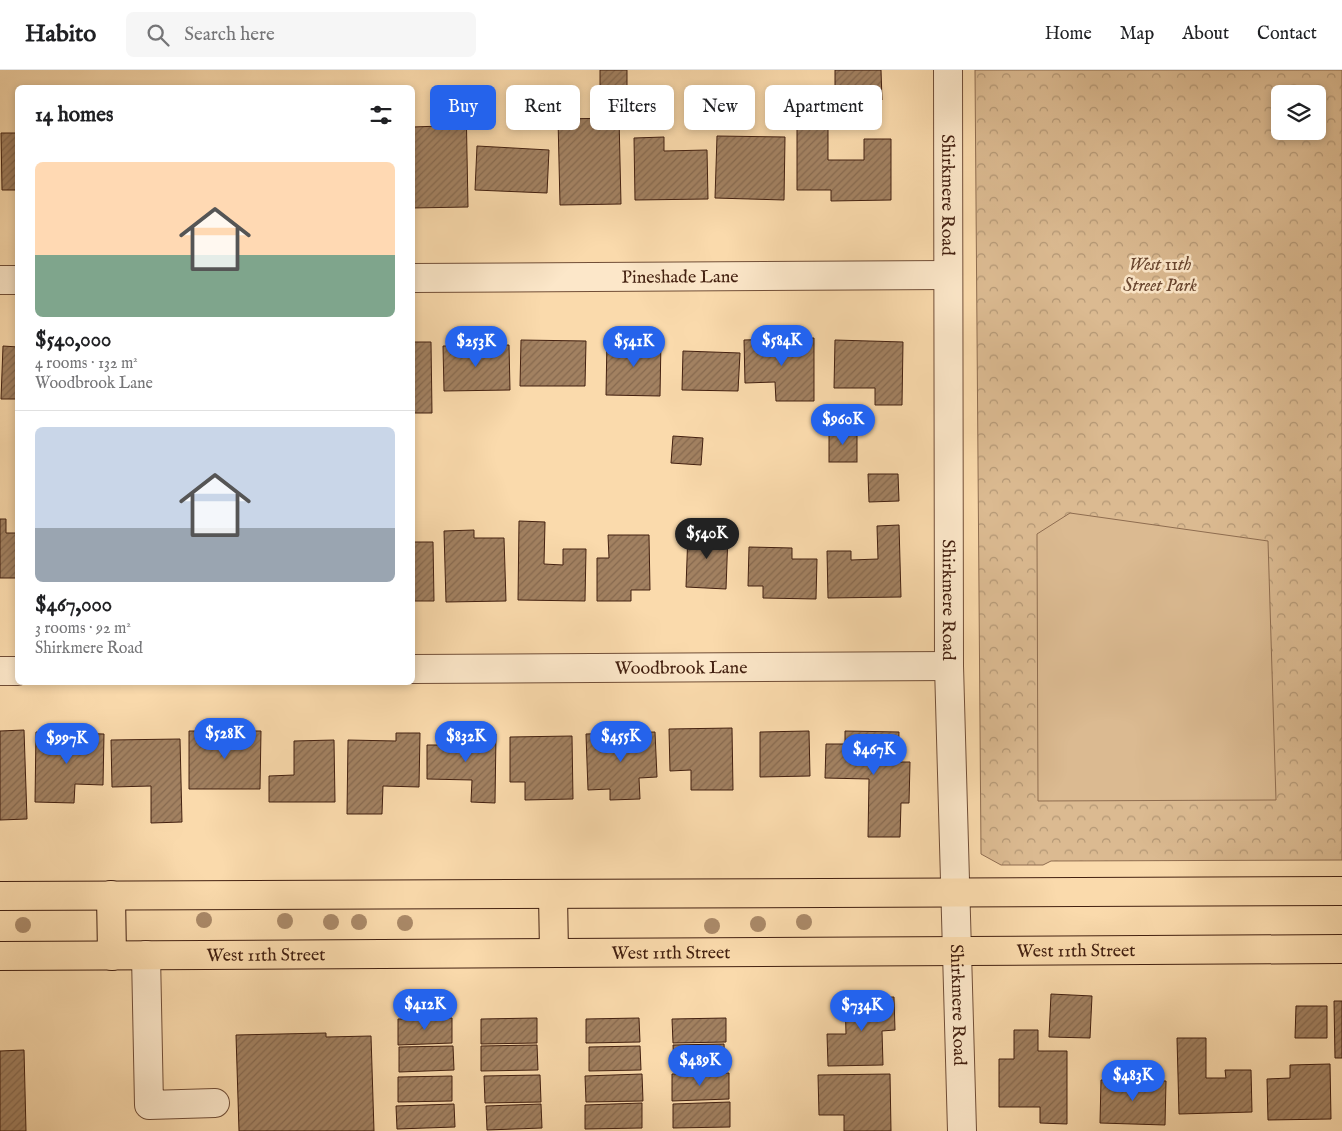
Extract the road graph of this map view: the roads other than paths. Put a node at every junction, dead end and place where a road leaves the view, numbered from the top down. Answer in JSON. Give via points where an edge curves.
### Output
{"nodes":[{"id":1,"x":948,"y":70,"type":"edge"},
{"id":2,"x":948,"y":275,"type":"junction"},
{"id":3,"x":415,"y":278,"type":"edge"},
{"id":4,"x":0,"y":280,"type":"edge"},
{"id":5,"x":15,"y":280,"type":"edge"},
{"id":6,"x":948,"y":666,"type":"junction"},
{"id":7,"x":415,"y":669,"type":"edge"},
{"id":8,"x":0,"y":671,"type":"edge"},
{"id":9,"x":15,"y":671,"type":"edge"},
{"id":10,"x":956,"y":891,"type":"junction"},
{"id":11,"x":1342,"y":891,"type":"edge"},
{"id":12,"x":553,"y":894,"type":"junction"},
{"id":13,"x":112,"y":895,"type":"junction"},
{"id":14,"x":0,"y":896,"type":"edge"},
{"id":15,"x":1342,"y":949,"type":"edge"},
{"id":16,"x":957,"y":950,"type":"junction"},
{"id":17,"x":554,"y":953,"type":"junction"},
{"id":18,"x":146,"y":955,"type":"junction"},
{"id":19,"x":0,"y":956,"type":"edge"},
{"id":20,"x":112,"y":956,"type":"junction"},
{"id":21,"x":215,"y":1103,"type":"dead end"},
{"id":22,"x":962,"y":1131,"type":"edge"}],
"edges":[{"from":1,"to":2,"type":"street","name":"Shirkmere Road"},
{"from":2,"to":3,"type":"street","name":"Pineshade Lane"},
{"from":2,"to":6,"type":"street","name":"Shirkmere Road"},
{"from":4,"to":5,"type":"street"},
{"from":6,"to":7,"type":"street","name":"Woodbrook Lane"},
{"from":6,"to":10,"type":"street","name":"Shirkmere Road"},
{"from":8,"to":9,"type":"street"},
{"from":10,"to":11,"type":"main road"},
{"from":10,"to":12,"type":"main road"},
{"from":10,"to":16,"type":"street","name":"Shirkmere Road"},
{"from":12,"to":13,"type":"main road"},
{"from":12,"to":17,"type":"main road"},
{"from":13,"to":14,"type":"main road"},
{"from":13,"to":20,"type":"main road"},
{"from":15,"to":16,"type":"main road","name":"West 11th Street"},
{"from":16,"to":17,"type":"main road","name":"West 11th Street"},
{"from":16,"to":22,"type":"street","name":"Shirkmere Road"},
{"from":17,"to":18,"type":"main road","name":"West 11th Street"},
{"from":18,"to":20,"type":"main road","name":"West 11th Street"},
{"from":18,"to":21,"type":"street","via":[[149,1105]]},
{"from":19,"to":20,"type":"main road","name":"West 11th Street"}]}
